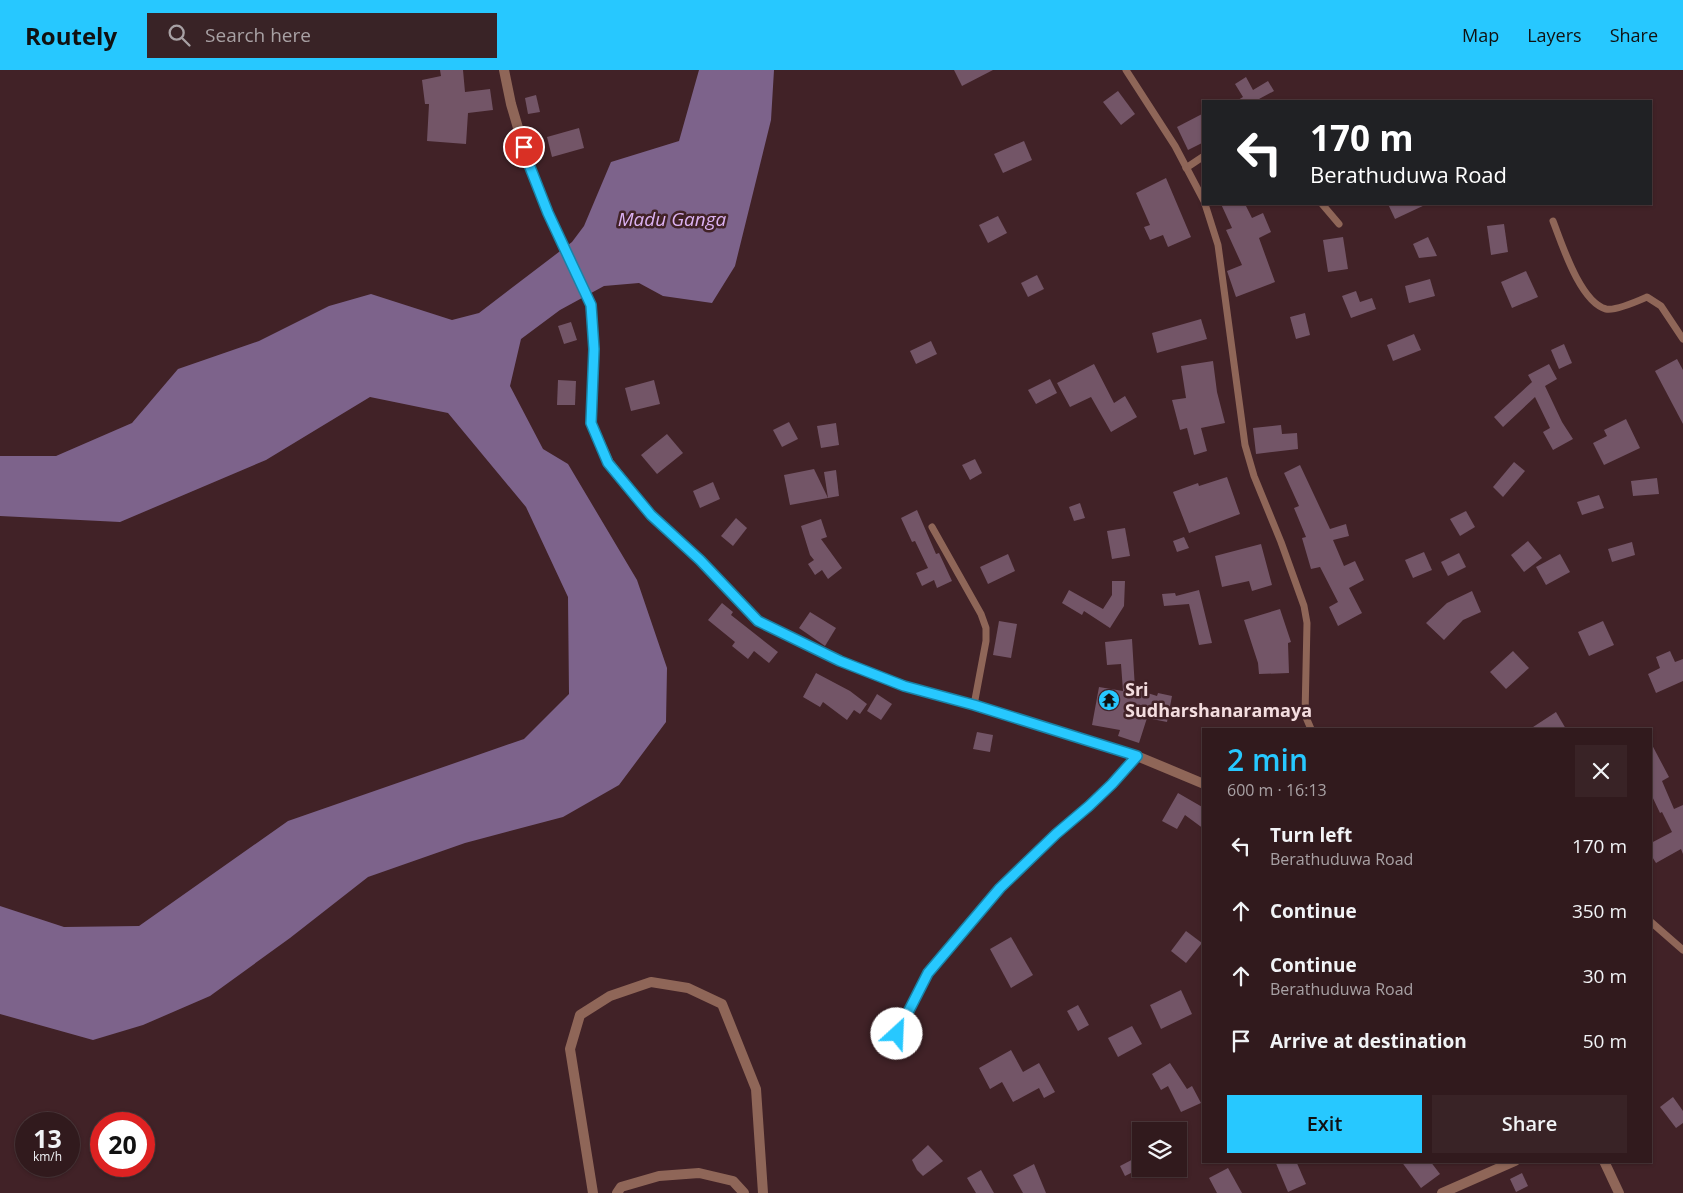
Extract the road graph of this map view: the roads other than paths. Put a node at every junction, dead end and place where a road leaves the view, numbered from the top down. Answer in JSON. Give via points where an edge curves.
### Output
{"nodes":[{"id":1,"x":504,"y":70,"type":"edge"},
{"id":2,"x":1126,"y":70,"type":"edge"},
{"id":3,"x":1202,"y":157,"type":"edge"},
{"id":4,"x":1186,"y":168,"type":"junction"},
{"id":5,"x":1202,"y":198,"type":"edge"},
{"id":6,"x":1205,"y":205,"type":"edge"},
{"id":7,"x":1323,"y":205,"type":"edge"},
{"id":8,"x":1553,"y":221,"type":"dead end"},
{"id":9,"x":1339,"y":224,"type":"dead end"},
{"id":10,"x":1683,"y":338,"type":"edge"},
{"id":11,"x":932,"y":527,"type":"dead end"},
{"id":12,"x":974,"y":705,"type":"junction"},
{"id":13,"x":1312,"y":728,"type":"edge"},
{"id":14,"x":1137,"y":756,"type":"junction"},
{"id":15,"x":1202,"y":783,"type":"edge"},
{"id":16,"x":1652,"y":923,"type":"edge"},
{"id":17,"x":1683,"y":950,"type":"edge"},
{"id":18,"x":897,"y":1034,"type":"dead end"},
{"id":19,"x":1510,"y":1163,"type":"edge"},
{"id":20,"x":1605,"y":1163,"type":"edge"},
{"id":21,"x":593,"y":1193,"type":"edge"},
{"id":22,"x":617,"y":1193,"type":"edge"},
{"id":23,"x":744,"y":1193,"type":"edge"},
{"id":24,"x":763,"y":1193,"type":"edge"},
{"id":25,"x":1442,"y":1193,"type":"edge"},
{"id":26,"x":1619,"y":1193,"type":"edge"}],
"edges":[{"from":1,"to":12,"type":"street","via":[[528,162],[591,305],[594,349],[591,423],[608,463],[651,515],[700,560],[758,621],[840,661],[894,682]]},
{"from":2,"to":4,"type":"lane"},
{"from":3,"to":4,"type":"lane"},
{"from":4,"to":5,"type":"lane"},
{"from":6,"to":13,"type":"lane","via":[[1218,245],[1245,445],[1304,606],[1307,623],[1305,715]]},
{"from":7,"to":9,"type":"lane"},
{"from":8,"to":10,"type":"lane","via":[[1572,269],[1590,298],[1606,309],[1647,297],[1660,306]]},
{"from":11,"to":12,"type":"lane","via":[[986,628]]},
{"from":12,"to":14,"type":"street"},
{"from":14,"to":15,"type":"street"},
{"from":14,"to":18,"type":"lane","via":[[1112,784],[1000,888],[928,973]]},
{"from":16,"to":17,"type":"lane"},
{"from":19,"to":25,"type":"street"},
{"from":20,"to":26,"type":"street"},
{"from":21,"to":24,"type":"street","via":[[570,1049],[580,1016],[610,996],[651,982],[688,988],[722,1004],[756,1088]]},
{"from":22,"to":23,"type":"street","via":[[621,1187],[659,1176],[699,1173],[733,1181]]}]}
